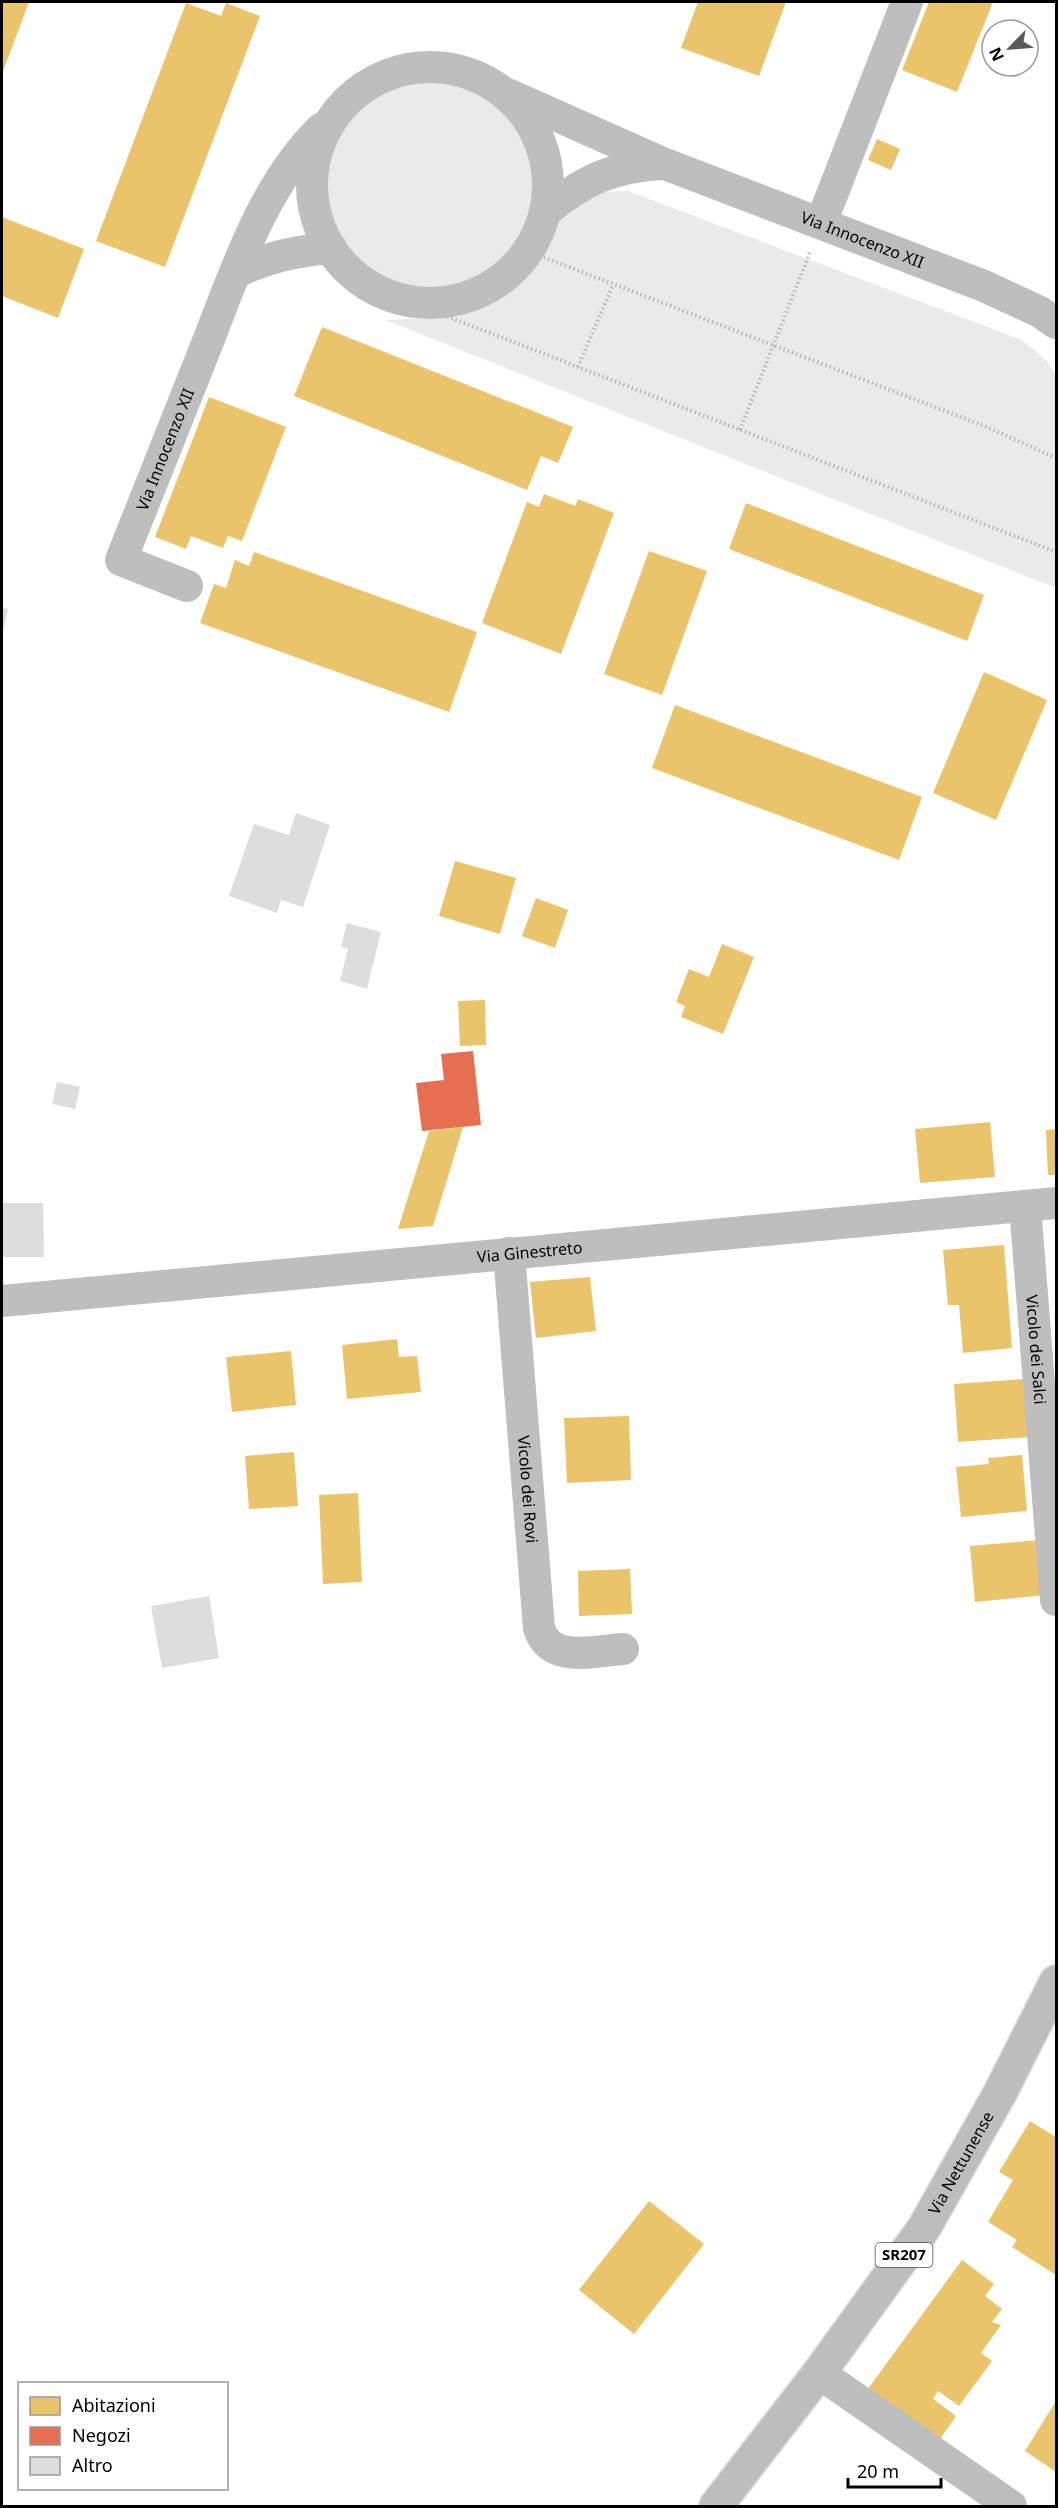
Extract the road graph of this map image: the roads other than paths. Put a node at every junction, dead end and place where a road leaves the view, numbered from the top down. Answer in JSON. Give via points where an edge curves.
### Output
{"nodes":[{"id":1,"x":907,"y":2,"type":"edge"},
{"id":2,"x":502,"y":91,"type":"junction"},
{"id":3,"x":333,"y":117,"type":"junction"},
{"id":4,"x":665,"y":164,"type":"junction"},
{"id":5,"x":546,"y":211,"type":"junction"},
{"id":6,"x":821,"y":223,"type":"junction"},
{"id":7,"x":331,"y":248,"type":"junction"},
{"id":8,"x":235,"y":273,"type":"junction"},
{"id":9,"x":1056,"y":323,"type":"edge"},
{"id":10,"x":187,"y":586,"type":"dead end"},
{"id":11,"x":1056,"y":1203,"type":"edge"},
{"id":12,"x":1025,"y":1206,"type":"junction"},
{"id":13,"x":509,"y":1253,"type":"junction"},
{"id":14,"x":2,"y":1301,"type":"edge"},
{"id":15,"x":1056,"y":1600,"type":"edge"},
{"id":16,"x":623,"y":1649,"type":"dead end"},
{"id":17,"x":1056,"y":1982,"type":"edge"},
{"id":18,"x":819,"y":2373,"type":"junction"},
{"id":19,"x":716,"y":2506,"type":"edge"},
{"id":20,"x":1011,"y":2506,"type":"edge"}],
"edges":[{"from":1,"to":6,"type":"street"},
{"from":2,"to":3,"type":"street","name":"Via Innocenzo XII","via":[[471,73],[435,66],[400,70],[367,84]]},
{"from":2,"to":4,"type":"street","name":"Via Innocenzo XII"},
{"from":2,"to":5,"type":"street","name":"Via Innocenzo XII","via":[[526,115],[542,144],[548,177]]},
{"from":3,"to":7,"type":"street","name":"Via Innocenzo XII","via":[[318,148],[312,182],[316,216]]},
{"from":3,"to":8,"type":"street","name":"Via Innocenzo XII","via":[[286,171]]},
{"from":4,"to":5,"type":"street","name":"Via Innocenzo XII","via":[[622,168],[602,175],[584,183]]},
{"from":4,"to":6,"type":"street","name":"Via Innocenzo XII"},
{"from":5,"to":7,"type":"street","name":"Via Innocenzo XII","via":[[532,245],[509,273],[478,293],[442,303],[405,300],[376,290],[350,272]]},
{"from":6,"to":9,"type":"street","name":"Via Innocenzo XII","via":[[984,286]]},
{"from":7,"to":8,"type":"street","via":[[276,256]]},
{"from":8,"to":10,"type":"street","name":"Via Innocenzo XII","via":[[121,560]]},
{"from":11,"to":12,"type":"street","name":"Via Ginestreto"},
{"from":12,"to":13,"type":"street","name":"Via Ginestreto"},
{"from":12,"to":15,"type":"street","name":"Vicolo dei Salci"},
{"from":13,"to":14,"type":"street","name":"Via Ginestreto"},
{"from":13,"to":16,"type":"street","name":"Vicolo dei Rovi","via":[[539,1628],[549,1646],[559,1652]]},
{"from":17,"to":18,"type":"main road","name":"Via Nettunense","number":"SR207","via":[[1000,2093],[924,2228]]},
{"from":18,"to":19,"type":"main road","name":"Via Nettunense","number":"SR207"},
{"from":18,"to":20,"type":"street"}]}
